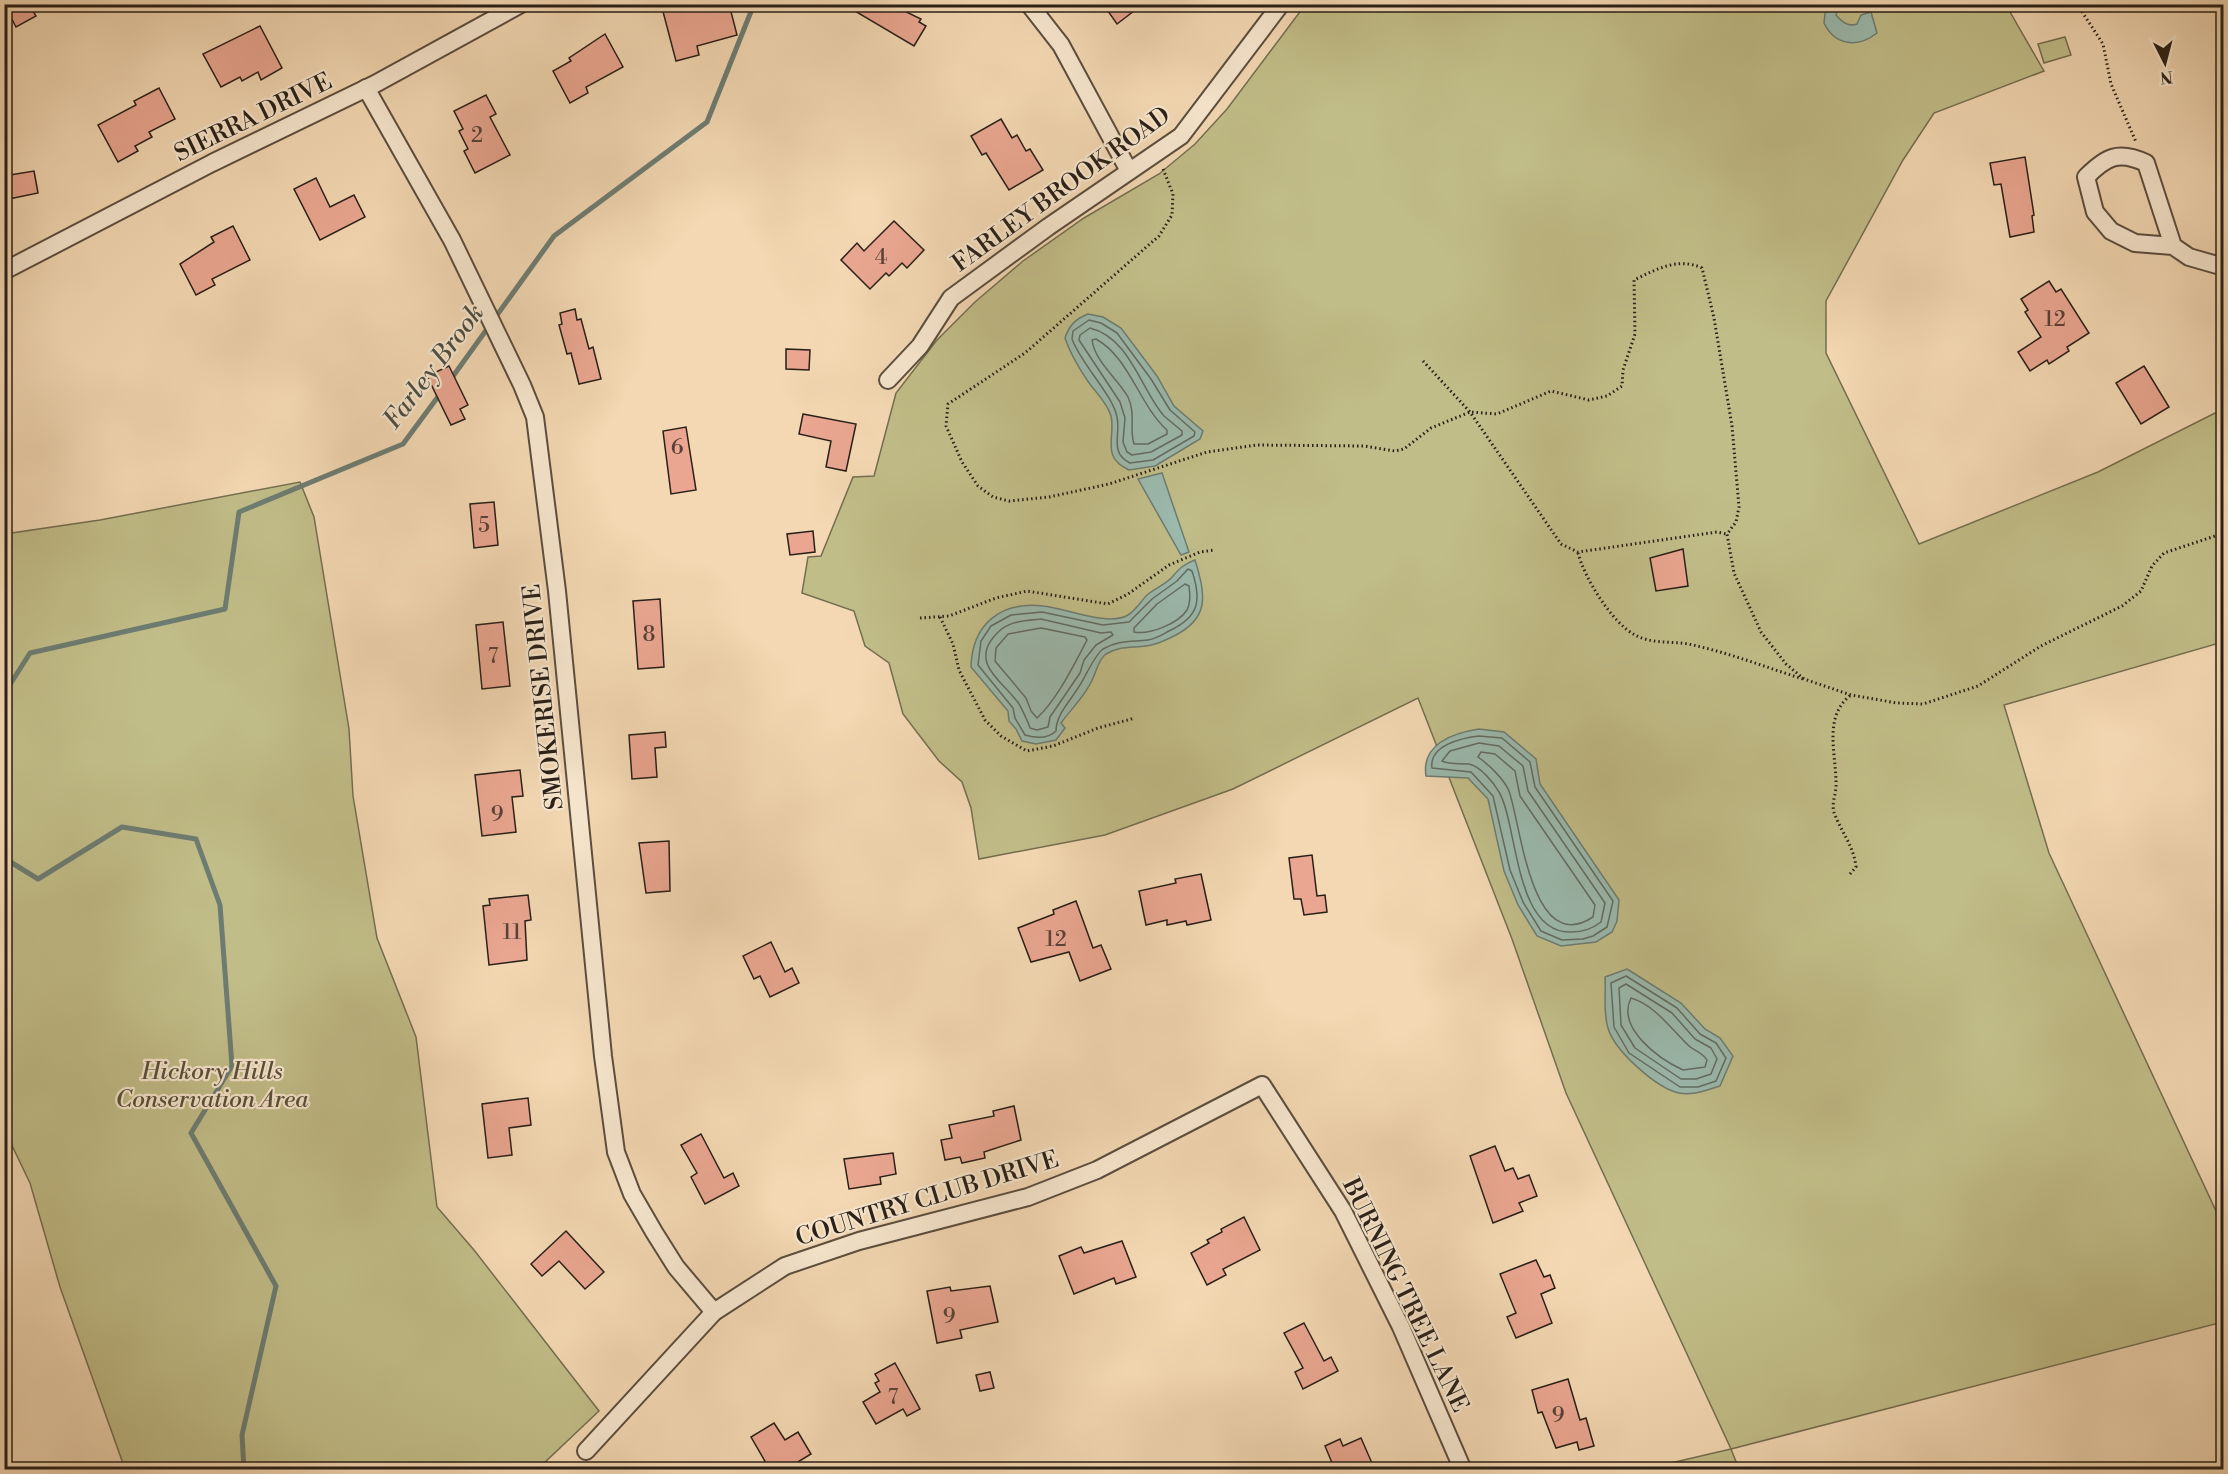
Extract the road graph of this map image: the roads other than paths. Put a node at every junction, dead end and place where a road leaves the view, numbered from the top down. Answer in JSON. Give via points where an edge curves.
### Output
{"nodes":[{"id":1,"x":1029,"y":4,"type":"edge"},
{"id":2,"x":1281,"y":4,"type":"edge"},
{"id":3,"x":516,"y":6,"type":"edge"},
{"id":4,"x":366,"y":88,"type":"junction"},
{"id":5,"x":1130,"y":171,"type":"junction"},
{"id":6,"x":2173,"y":246,"type":"junction"},
{"id":7,"x":2223,"y":267,"type":"edge"},
{"id":8,"x":4,"y":271,"type":"edge"},
{"id":9,"x":888,"y":380,"type":"dead end"},
{"id":10,"x":1262,"y":1084,"type":"joint"},
{"id":11,"x":714,"y":1312,"type":"junction"},
{"id":12,"x":586,"y":1451,"type":"dead end"},
{"id":13,"x":1463,"y":1470,"type":"edge"}],
"edges":[{"from":1,"to":5,"type":"street","via":[[1061,45]]},
{"from":2,"to":5,"type":"street","name":"FARLEY BROOK ROAD","via":[[1181,136]]},
{"from":3,"to":4,"type":"street","name":"SIERRA DRIVE"},
{"from":4,"to":8,"type":"street","name":"SIERRA DRIVE"},
{"from":4,"to":11,"type":"street","name":"SMOKERISE DRIVE","via":[[452,240],[535,417],[616,1152],[632,1194],[654,1233],[676,1267]]},
{"from":5,"to":9,"type":"street","name":"FARLEY BROOK ROAD","via":[[951,298],[920,346]]},
{"from":6,"to":6,"type":"street","via":[[2146,163],[2130,156],[2104,159],[2086,177],[2096,212],[2110,231],[2135,243]]},
{"from":6,"to":7,"type":"street","via":[[2189,257]]},
{"from":10,"to":11,"type":"street","name":"COUNTRY CLUB DRIVE","via":[[1097,1170],[1028,1197],[859,1241],[785,1266]]},
{"from":10,"to":13,"type":"street","name":"BURNING TREE LANE","via":[[1343,1211],[1401,1327]]},
{"from":11,"to":12,"type":"street","name":"COUNTRY CLUB DRIVE"}]}
